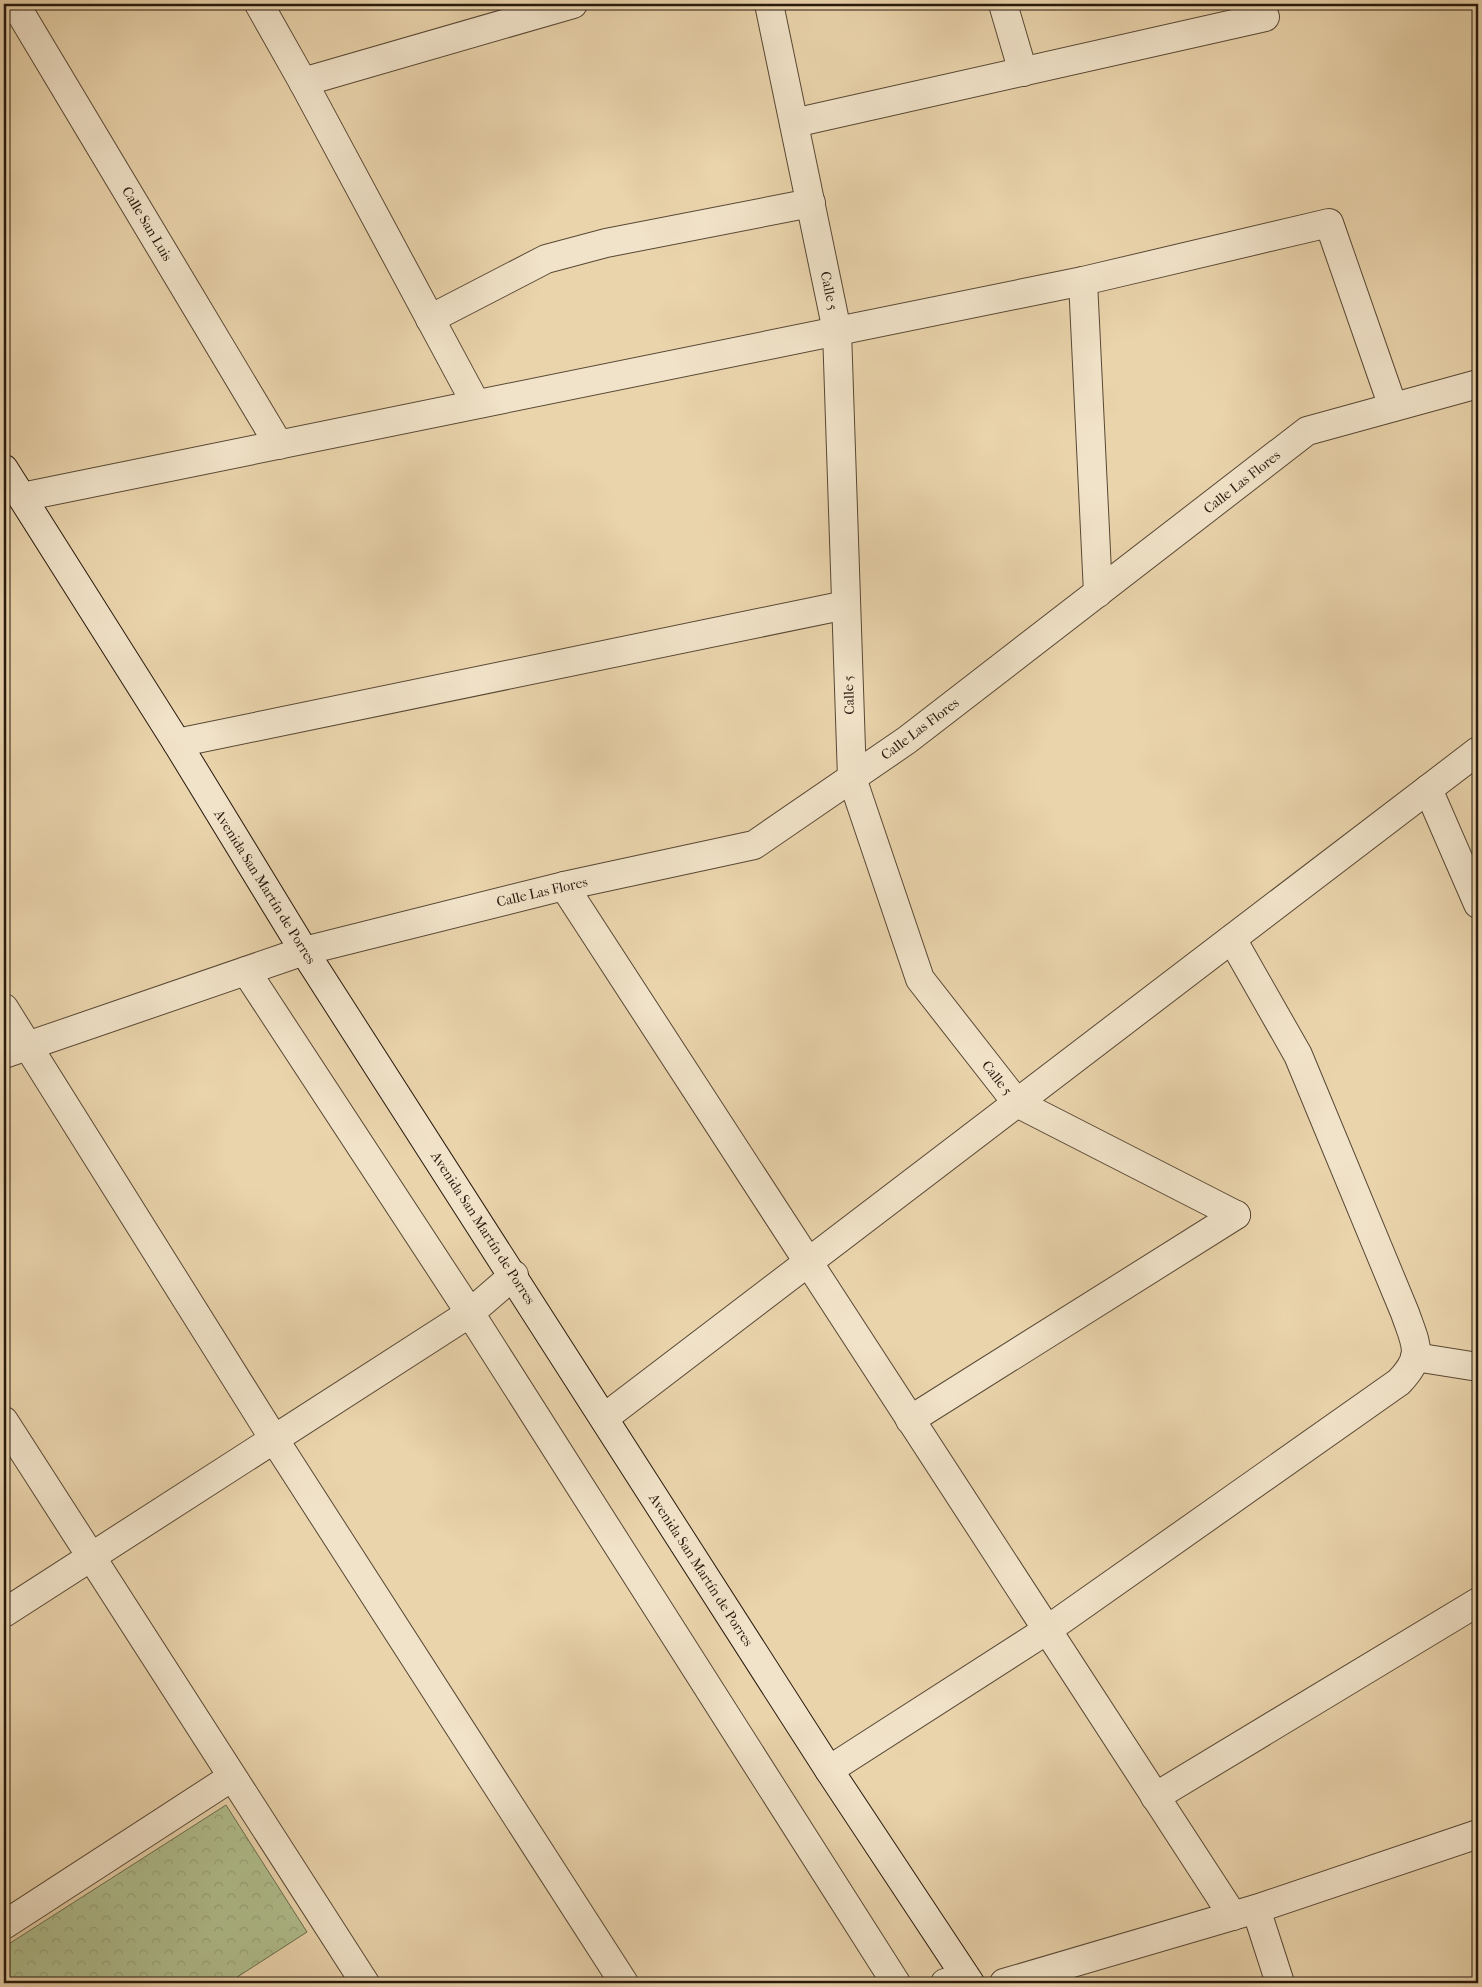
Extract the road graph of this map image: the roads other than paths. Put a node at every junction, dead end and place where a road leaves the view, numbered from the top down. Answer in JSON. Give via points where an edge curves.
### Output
{"nodes":[{"id":1,"x":16,"y":4,"type":"edge"},
{"id":2,"x":258,"y":4,"type":"edge"},
{"id":3,"x":573,"y":4,"type":"edge"},
{"id":4,"x":769,"y":4,"type":"edge"},
{"id":5,"x":1002,"y":4,"type":"edge"},
{"id":6,"x":1265,"y":17,"type":"dead end"},
{"id":7,"x":1023,"y":72,"type":"junction"},
{"id":8,"x":303,"y":82,"type":"junction"},
{"id":9,"x":794,"y":123,"type":"junction"},
{"id":10,"x":811,"y":202,"type":"junction"},
{"id":11,"x":1083,"y":281,"type":"junction"},
{"id":12,"x":430,"y":319,"type":"junction"},
{"id":13,"x":837,"y":331,"type":"junction"},
{"id":14,"x":1478,"y":384,"type":"edge"},
{"id":15,"x":476,"y":404,"type":"junction"},
{"id":16,"x":1393,"y":407,"type":"junction"},
{"id":17,"x":279,"y":445,"type":"junction"},
{"id":18,"x":4,"y":469,"type":"edge"},
{"id":19,"x":22,"y":497,"type":"junction"},
{"id":20,"x":1098,"y":593,"type":"junction"},
{"id":21,"x":846,"y":605,"type":"junction"},
{"id":22,"x":177,"y":743,"type":"junction"},
{"id":23,"x":1478,"y":751,"type":"edge"},
{"id":24,"x":852,"y":778,"type":"junction"},
{"id":25,"x":1428,"y":789,"type":"junction"},
{"id":26,"x":564,"y":886,"type":"junction"},
{"id":27,"x":1478,"y":904,"type":"edge"},
{"id":28,"x":1232,"y":939,"type":"junction"},
{"id":29,"x":304,"y":951,"type":"junction"},
{"id":30,"x":246,"y":971,"type":"junction"},
{"id":31,"x":4,"y":1008,"type":"edge"},
{"id":32,"x":16,"y":1050,"type":"edge"},
{"id":33,"x":1017,"y":1103,"type":"junction"},
{"id":34,"x":808,"y":1262,"type":"junction"},
{"id":35,"x":514,"y":1275,"type":"junction"},
{"id":36,"x":470,"y":1313,"type":"junction"},
{"id":37,"x":1416,"y":1357,"type":"junction"},
{"id":38,"x":1478,"y":1367,"type":"edge"},
{"id":39,"x":604,"y":1418,"type":"junction"},
{"id":40,"x":910,"y":1420,"type":"junction"},
{"id":41,"x":4,"y":1421,"type":"edge"},
{"id":42,"x":274,"y":1439,"type":"junction"},
{"id":43,"x":90,"y":1558,"type":"junction"},
{"id":44,"x":1478,"y":1602,"type":"edge"},
{"id":45,"x":4,"y":1613,"type":"edge"},
{"id":46,"x":1047,"y":1630,"type":"junction"},
{"id":47,"x":829,"y":1770,"type":"junction"},
{"id":48,"x":232,"y":1777,"type":"junction"},
{"id":49,"x":1156,"y":1798,"type":"junction"},
{"id":50,"x":1478,"y":1834,"type":"edge"},
{"id":51,"x":1244,"y":1912,"type":"junction"},
{"id":52,"x":4,"y":1926,"type":"edge"},
{"id":53,"x":960,"y":1981,"type":"edge"},
{"id":54,"x":365,"y":1983,"type":"edge"},
{"id":55,"x":624,"y":1983,"type":"edge"},
{"id":56,"x":896,"y":1983,"type":"edge"},
{"id":57,"x":1004,"y":1983,"type":"edge"},
{"id":58,"x":1280,"y":1983,"type":"edge"}],
"edges":[{"from":1,"to":17,"type":"street","name":"Calle San Luis"},
{"from":2,"to":8,"type":"street"},
{"from":3,"to":8,"type":"street"},
{"from":4,"to":9,"type":"street","name":"Calle 5"},
{"from":5,"to":7,"type":"street"},
{"from":6,"to":7,"type":"street"},
{"from":7,"to":9,"type":"street"},
{"from":8,"to":12,"type":"street"},
{"from":9,"to":10,"type":"street","name":"Calle 5"},
{"from":10,"to":12,"type":"street","via":[[606,242],[546,259]]},
{"from":10,"to":13,"type":"street","name":"Calle 5"},
{"from":11,"to":13,"type":"street"},
{"from":11,"to":16,"type":"street","via":[[1329,223]]},
{"from":11,"to":20,"type":"street"},
{"from":12,"to":15,"type":"street"},
{"from":13,"to":15,"type":"street"},
{"from":13,"to":21,"type":"street","name":"Calle 5"},
{"from":14,"to":16,"type":"street","name":"Calle Las Flores"},
{"from":15,"to":17,"type":"street"},
{"from":16,"to":20,"type":"street","name":"Calle Las Flores","via":[[1307,432]]},
{"from":17,"to":19,"type":"street"},
{"from":18,"to":19,"type":"street","name":"Avenida San Martín de Porres"},
{"from":19,"to":22,"type":"street","name":"Avenida San Martín de Porres"},
{"from":20,"to":24,"type":"street","name":"Calle Las Flores","via":[[907,740]]},
{"from":21,"to":22,"type":"street"},
{"from":21,"to":24,"type":"street","name":"Calle 5"},
{"from":22,"to":29,"type":"street","name":"Avenida San Martín de Porres"},
{"from":23,"to":25,"type":"street"},
{"from":24,"to":26,"type":"street","name":"Calle Las Flores","via":[[754,845]]},
{"from":24,"to":33,"type":"street","name":"Calle 5","via":[[920,979]]},
{"from":25,"to":27,"type":"street"},
{"from":25,"to":28,"type":"street"},
{"from":26,"to":29,"type":"street","name":"Calle Las Flores"},
{"from":26,"to":34,"type":"street"},
{"from":28,"to":33,"type":"street"},
{"from":28,"to":37,"type":"street","via":[[1298,1056],[1405,1313]]},
{"from":29,"to":30,"type":"street","name":"Calle Las Flores"},
{"from":29,"to":35,"type":"street","name":"Avenida San Martín de Porres"},
{"from":30,"to":32,"type":"street","name":"Calle Las Flores"},
{"from":30,"to":36,"type":"street"},
{"from":31,"to":32,"type":"street"},
{"from":32,"to":42,"type":"street"},
{"from":33,"to":34,"type":"street"},
{"from":33,"to":40,"type":"street","name":"Calle 5","via":[[1236,1215]]},
{"from":34,"to":39,"type":"street"},
{"from":34,"to":40,"type":"street"},
{"from":35,"to":36,"type":"street"},
{"from":35,"to":39,"type":"street","name":"Avenida San Martín de Porres"},
{"from":36,"to":42,"type":"street"},
{"from":36,"to":56,"type":"street"},
{"from":37,"to":38,"type":"street"},
{"from":37,"to":46,"type":"street","via":[[1412,1368],[1399,1382]]},
{"from":39,"to":47,"type":"street","name":"Avenida San Martín de Porres"},
{"from":40,"to":46,"type":"street"},
{"from":41,"to":43,"type":"street"},
{"from":42,"to":43,"type":"street"},
{"from":42,"to":55,"type":"street"},
{"from":43,"to":45,"type":"street"},
{"from":43,"to":48,"type":"street"},
{"from":44,"to":49,"type":"street"},
{"from":46,"to":47,"type":"street"},
{"from":46,"to":49,"type":"street"},
{"from":47,"to":53,"type":"street","name":"Avenida San Martín de Porres"},
{"from":48,"to":52,"type":"street"},
{"from":48,"to":54,"type":"street"},
{"from":49,"to":51,"type":"street"},
{"from":50,"to":51,"type":"street"},
{"from":51,"to":57,"type":"street"},
{"from":51,"to":58,"type":"street"}]}
